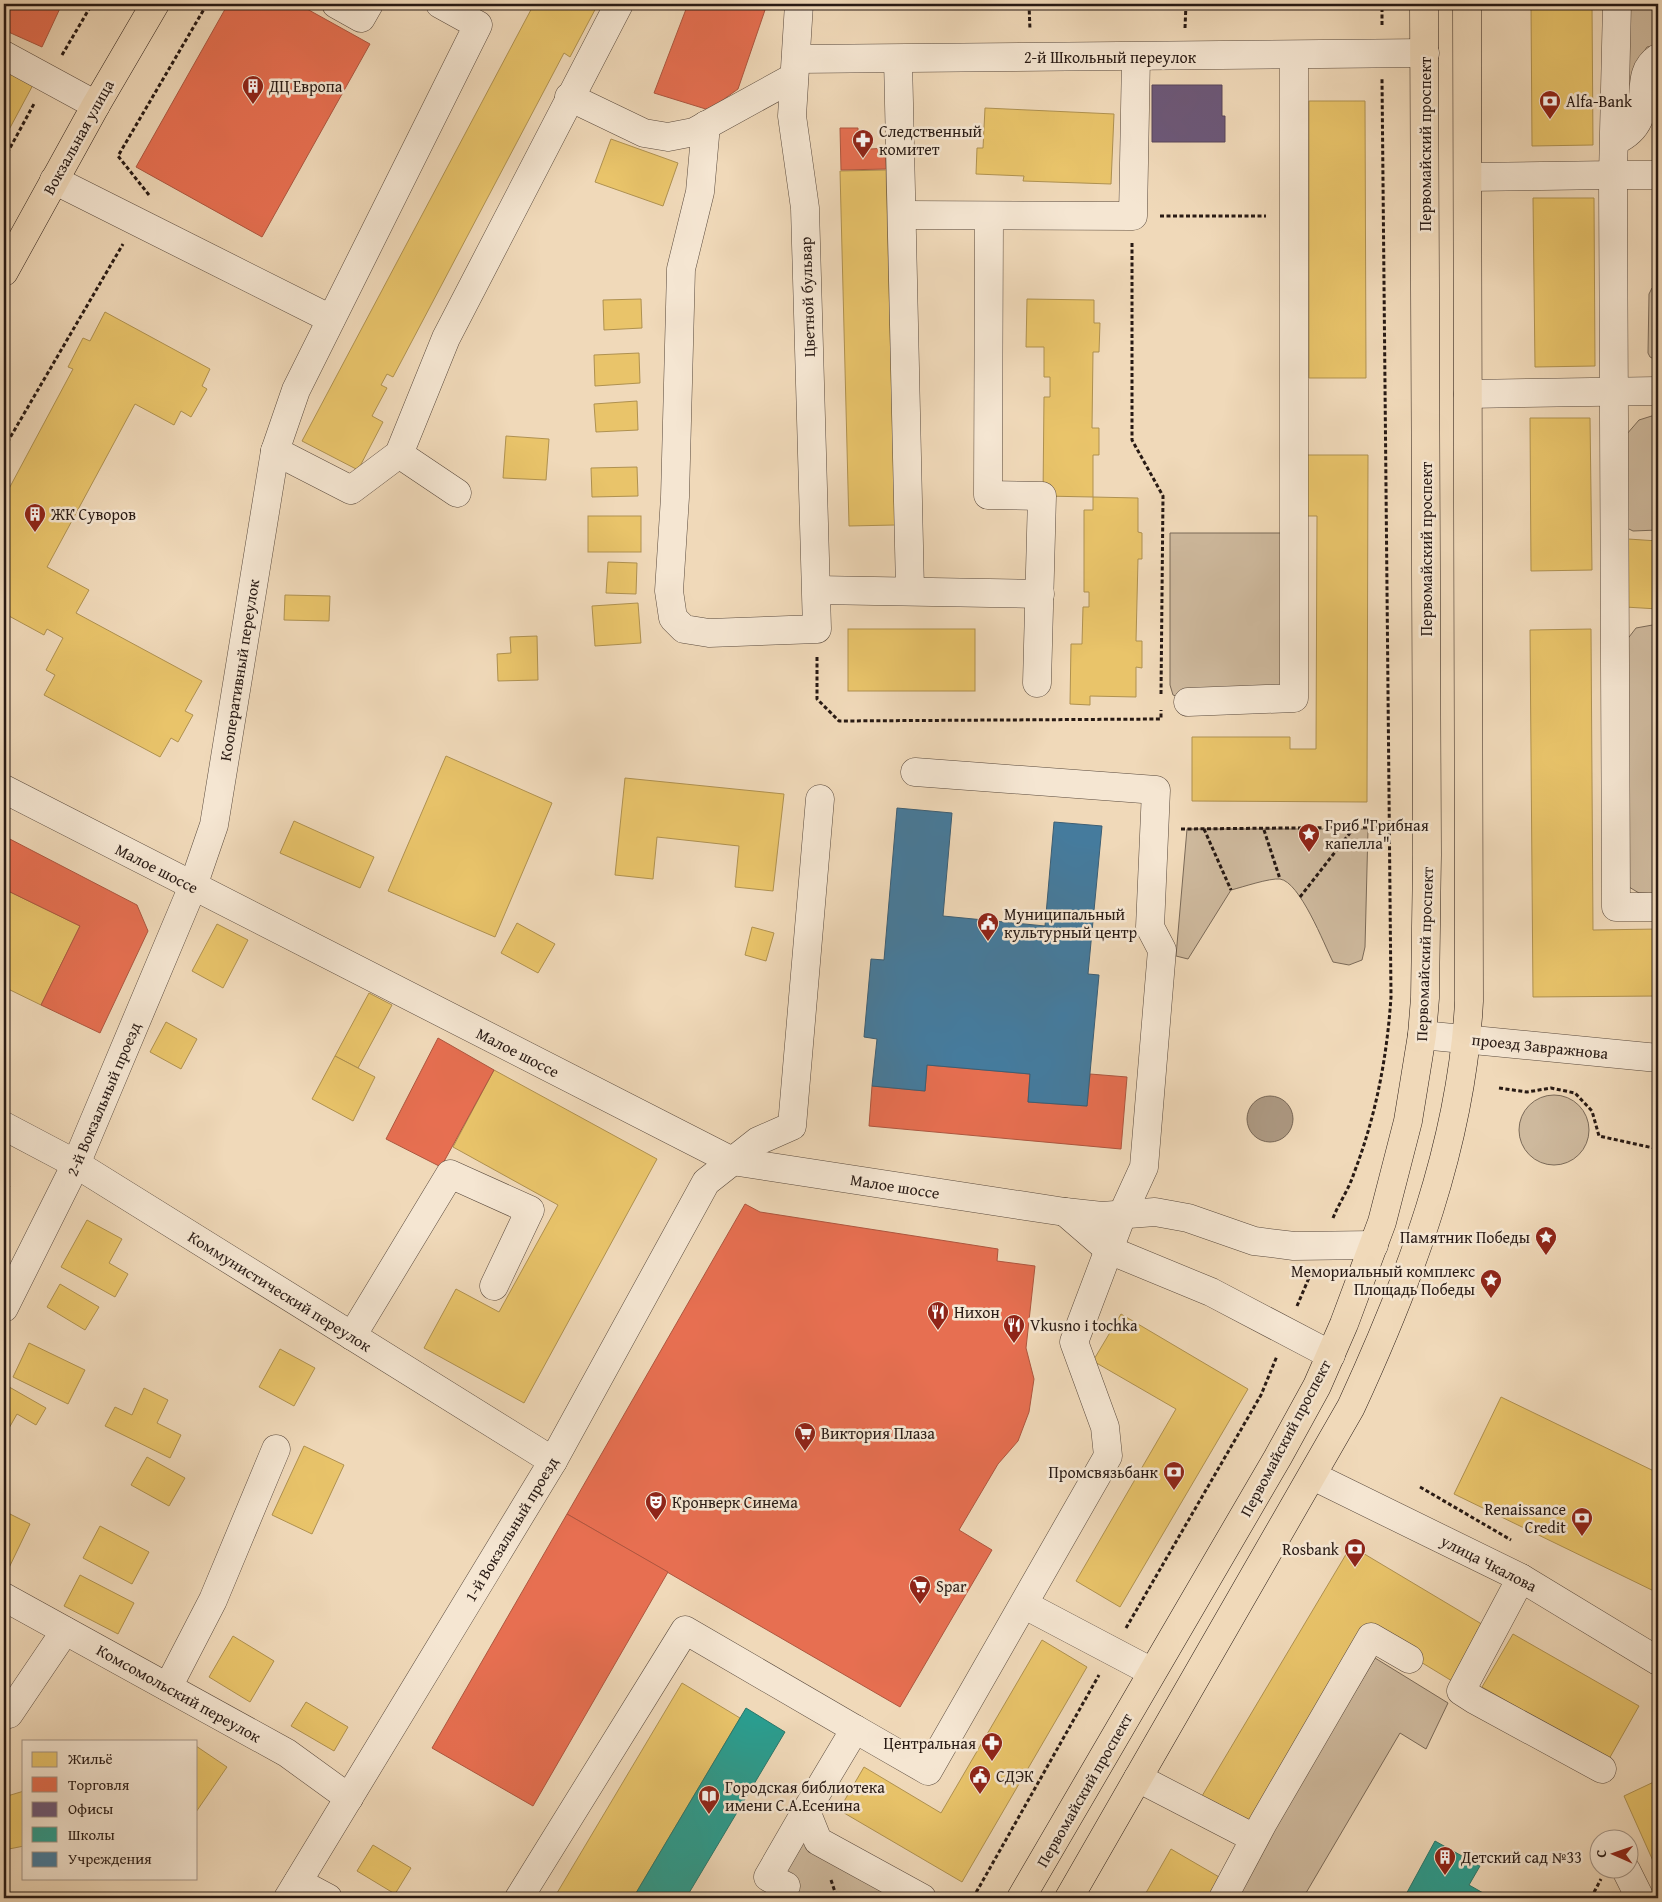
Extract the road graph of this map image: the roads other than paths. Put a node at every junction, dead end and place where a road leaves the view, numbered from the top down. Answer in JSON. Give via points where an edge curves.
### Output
{"nodes":[{"id":1,"x":155,"y":4,"type":"edge"},
{"id":2,"x":336,"y":4,"type":"edge"},
{"id":3,"x":369,"y":4,"type":"edge"},
{"id":4,"x":440,"y":4,"type":"edge"},
{"id":5,"x":619,"y":4,"type":"edge"},
{"id":6,"x":799,"y":4,"type":"edge"},
{"id":7,"x":1424,"y":4,"type":"edge"},
{"id":8,"x":1467,"y":4,"type":"edge"},
{"id":9,"x":1617,"y":4,"type":"edge"},
{"id":10,"x":1425,"y":53,"type":"junction"},
{"id":11,"x":4,"y":55,"type":"edge"},
{"id":12,"x":1294,"y":56,"type":"junction"},
{"id":13,"x":1136,"y":57,"type":"junction"},
{"id":14,"x":1658,"y":58,"type":"edge"},
{"id":15,"x":898,"y":59,"type":"junction"},
{"id":16,"x":795,"y":68,"type":"junction"},
{"id":17,"x":569,"y":97,"type":"junction"},
{"id":18,"x":96,"y":105,"type":"junction"},
{"id":19,"x":706,"y":125,"type":"junction"},
{"id":20,"x":1615,"y":141,"type":"junction"},
{"id":21,"x":1614,"y":175,"type":"junction"},
{"id":22,"x":1658,"y":175,"type":"edge"},
{"id":23,"x":1468,"y":177,"type":"junction"},
{"id":24,"x":54,"y":180,"type":"junction"},
{"id":25,"x":902,"y":215,"type":"junction"},
{"id":26,"x":989,"y":216,"type":"junction"},
{"id":27,"x":4,"y":272,"type":"edge"},
{"id":28,"x":332,"y":319,"type":"junction"},
{"id":29,"x":1658,"y":391,"type":"edge"},
{"id":30,"x":1613,"y":392,"type":"junction"},
{"id":31,"x":1468,"y":394,"type":"junction"},
{"id":32,"x":275,"y":451,"type":"junction"},
{"id":33,"x":399,"y":454,"type":"junction"},
{"id":34,"x":457,"y":493,"type":"dead end"},
{"id":35,"x":817,"y":590,"type":"junction"},
{"id":36,"x":910,"y":590,"type":"junction"},
{"id":37,"x":1040,"y":594,"type":"junction"},
{"id":38,"x":1037,"y":683,"type":"dead end"},
{"id":39,"x":1181,"y":703,"type":"road end"},
{"id":40,"x":915,"y":772,"type":"dead end"},
{"id":41,"x":4,"y":789,"type":"edge"},
{"id":42,"x":820,"y":799,"type":"dead end"},
{"id":43,"x":193,"y":886,"type":"junction"},
{"id":44,"x":1658,"y":907,"type":"edge"},
{"id":45,"x":1422,"y":1035,"type":"junction"},
{"id":46,"x":1467,"y":1039,"type":"junction"},
{"id":47,"x":1658,"y":1058,"type":"edge"},
{"id":48,"x":4,"y":1126,"type":"edge"},
{"id":49,"x":732,"y":1161,"type":"junction"},
{"id":50,"x":76,"y":1164,"type":"junction"},
{"id":51,"x":1065,"y":1212,"type":"junction"},
{"id":52,"x":1122,"y":1214,"type":"junction"},
{"id":53,"x":1374,"y":1245,"type":"junction"},
{"id":54,"x":1109,"y":1250,"type":"junction"},
{"id":55,"x":494,"y":1286,"type":"dead end"},
{"id":56,"x":4,"y":1308,"type":"edge"},
{"id":57,"x":352,"y":1336,"type":"junction"},
{"id":58,"x":1330,"y":1355,"type":"junction"},
{"id":59,"x":276,"y":1449,"type":"dead end"},
{"id":60,"x":553,"y":1461,"type":"junction"},
{"id":61,"x":1313,"y":1476,"type":"junction"},
{"id":62,"x":1521,"y":1578,"type":"junction"},
{"id":63,"x":4,"y":1597,"type":"edge"},
{"id":64,"x":1025,"y":1605,"type":"junction"},
{"id":65,"x":65,"y":1631,"type":"junction"},
{"id":66,"x":1409,"y":1659,"type":"dead end"},
{"id":67,"x":1658,"y":1662,"type":"edge"},
{"id":68,"x":1152,"y":1672,"type":"junction"},
{"id":69,"x":168,"y":1688,"type":"junction"},
{"id":70,"x":8,"y":1714,"type":"dead end"},
{"id":71,"x":855,"y":1729,"type":"junction"},
{"id":72,"x":1602,"y":1769,"type":"dead end"},
{"id":73,"x":1138,"y":1778,"type":"junction"},
{"id":74,"x":349,"y":1798,"type":"junction"},
{"id":75,"x":806,"y":1811,"type":"junction"},
{"id":76,"x":1254,"y":1838,"type":"junction"},
{"id":77,"x":1631,"y":1880,"type":"edge"},
{"id":78,"x":293,"y":1890,"type":"edge"},
{"id":79,"x":328,"y":1898,"type":"edge"},
{"id":80,"x":519,"y":1898,"type":"edge"},
{"id":81,"x":778,"y":1898,"type":"edge"},
{"id":82,"x":922,"y":1898,"type":"edge"},
{"id":83,"x":1021,"y":1898,"type":"edge"},
{"id":84,"x":1069,"y":1898,"type":"edge"},
{"id":85,"x":1223,"y":1898,"type":"edge"},
{"id":86,"x":1640,"y":1898,"type":"edge"}],
"edges":[{"from":1,"to":18,"type":"main road","name":"Вокзальная улица"},
{"from":2,"to":3,"type":"street","via":[[361,18]]},
{"from":4,"to":28,"type":"street","name":"Кооперативный переулок","via":[[478,25]]},
{"from":5,"to":17,"type":"street"},
{"from":6,"to":16,"type":"street","name":"Цветной бульвар"},
{"from":7,"to":10,"type":"main road","name":"Первомайский проспект"},
{"from":8,"to":23,"type":"main road"},
{"from":9,"to":20,"type":"street"},
{"from":10,"to":12,"type":"street","name":"2-й Школьный переулок"},
{"from":10,"to":45,"type":"main road","name":"Первомайский проспект","via":[[1427,855]]},
{"from":11,"to":18,"type":"street"},
{"from":12,"to":13,"type":"street","name":"2-й Школьный переулок"},
{"from":12,"to":39,"type":"street","via":[[1294,698]]},
{"from":13,"to":15,"type":"street","name":"2-й Школьный переулок"},
{"from":13,"to":26,"type":"street","via":[[1132,216]]},
{"from":14,"to":20,"type":"street","via":[[1651,63],[1646,76],[1645,114],[1632,134]]},
{"from":15,"to":16,"type":"street","name":"2-й Школьный переулок"},
{"from":15,"to":25,"type":"street"},
{"from":16,"to":19,"type":"street"},
{"from":16,"to":35,"type":"street","name":"Цветной бульвар","via":[[792,116],[804,208]]},
{"from":17,"to":19,"type":"street","via":[[644,133],[668,137],[694,132]]},
{"from":17,"to":33,"type":"street","via":[[446,338]]},
{"from":18,"to":24,"type":"main road","name":"Вокзальная улица"},
{"from":19,"to":35,"type":"street","name":"Цветной бульвар","via":[[700,192],[681,269],[669,591],[673,618],[684,629],[709,633],[817,629]]},
{"from":20,"to":21,"type":"street"},
{"from":21,"to":22,"type":"street"},
{"from":21,"to":23,"type":"street"},
{"from":21,"to":30,"type":"street"},
{"from":23,"to":31,"type":"main road"},
{"from":24,"to":27,"type":"main road","name":"Вокзальная улица"},
{"from":24,"to":28,"type":"street"},
{"from":25,"to":26,"type":"street"},
{"from":25,"to":36,"type":"street"},
{"from":26,"to":37,"type":"street","via":[[988,495],[1042,496]]},
{"from":28,"to":32,"type":"street","name":"Кооперативный переулок","via":[[296,390]]},
{"from":29,"to":30,"type":"street"},
{"from":30,"to":31,"type":"street"},
{"from":30,"to":44,"type":"street","via":[[1616,907]]},
{"from":31,"to":46,"type":"main road","via":[[1470,887]]},
{"from":32,"to":33,"type":"street","via":[[351,490]]},
{"from":32,"to":43,"type":"street","name":"Кооперативный переулок","via":[[214,825]]},
{"from":33,"to":34,"type":"street"},
{"from":35,"to":36,"type":"street"},
{"from":36,"to":37,"type":"street"},
{"from":37,"to":38,"type":"street"},
{"from":40,"to":52,"type":"street","via":[[1156,790],[1150,927],[1162,950],[1144,1168]]},
{"from":41,"to":43,"type":"street","name":"Малое шоссе"},
{"from":42,"to":49,"type":"street","name":"1-й Вокзальный проезд","via":[[792,1126],[758,1142]]},
{"from":43,"to":49,"type":"street","name":"Малое шоссе"},
{"from":43,"to":50,"type":"street","name":"2-й Вокзальный проезд"},
{"from":45,"to":46,"type":"street","name":"проезд Завражнова"},
{"from":45,"to":53,"type":"main road","name":"Первомайский проспект","via":[[1408,1121]]},
{"from":46,"to":47,"type":"street","name":"проезд Завражнова"},
{"from":46,"to":61,"type":"main road","via":[[1452,1127],[1421,1237],[1383,1337],[1351,1407]]},
{"from":48,"to":50,"type":"street","name":"Коммунистический переулок"},
{"from":49,"to":51,"type":"street","name":"Малое шоссе"},
{"from":49,"to":60,"type":"street","name":"1-й Вокзальный проезд","via":[[706,1182]]},
{"from":50,"to":56,"type":"street","name":"2-й Вокзальный проезд"},
{"from":50,"to":57,"type":"street","name":"Коммунистический переулок"},
{"from":51,"to":52,"type":"street","name":"Малое шоссе","via":[[1102,1216]]},
{"from":51,"to":54,"type":"street"},
{"from":52,"to":53,"type":"street","name":"Малое шоссе","via":[[1155,1212],[1188,1218],[1254,1241],[1294,1246]]},
{"from":52,"to":54,"type":"street"},
{"from":53,"to":58,"type":"main road","name":"Первомайский проспект"},
{"from":54,"to":58,"type":"street","via":[[1211,1292]]},
{"from":54,"to":64,"type":"street","via":[[1074,1342],[1105,1427],[1108,1456]]},
{"from":55,"to":57,"type":"street","via":[[530,1210],[450,1174]]},
{"from":57,"to":60,"type":"street","name":"Коммунистический переулок"},
{"from":58,"to":68,"type":"main road","name":"Первомайский проспект","via":[[1278,1457]]},
{"from":59,"to":69,"type":"street","via":[[213,1600]]},
{"from":60,"to":74,"type":"street","name":"1-й Вокзальный проезд"},
{"from":61,"to":62,"type":"street","name":"улица Чкалова"},
{"from":61,"to":73,"type":"main road"},
{"from":62,"to":67,"type":"street","name":"улица Чкалова"},
{"from":62,"to":72,"type":"street","via":[[1461,1691]]},
{"from":63,"to":65,"type":"street","name":"Комсомольский переулок"},
{"from":64,"to":68,"type":"street"},
{"from":64,"to":71,"type":"street","via":[[928,1771]]},
{"from":65,"to":69,"type":"street","name":"Комсомольский переулок"},
{"from":65,"to":70,"type":"street"},
{"from":66,"to":76,"type":"street","via":[[1371,1637]]},
{"from":68,"to":83,"type":"main road","name":"Первомайский проспект"},
{"from":69,"to":74,"type":"street","name":"Комсомольский переулок","via":[[287,1753]]},
{"from":71,"to":75,"type":"street"},
{"from":71,"to":80,"type":"street","via":[[685,1630]]},
{"from":73,"to":76,"type":"street"},
{"from":73,"to":84,"type":"main road"},
{"from":74,"to":78,"type":"street","name":"1-й Вокзальный проезд"},
{"from":75,"to":81,"type":"street","via":[[768,1877],[786,1886]]},
{"from":75,"to":82,"type":"street","via":[[818,1841]]},
{"from":76,"to":85,"type":"street"},
{"from":77,"to":86,"type":"street"},
{"from":78,"to":79,"type":"street"}]}
